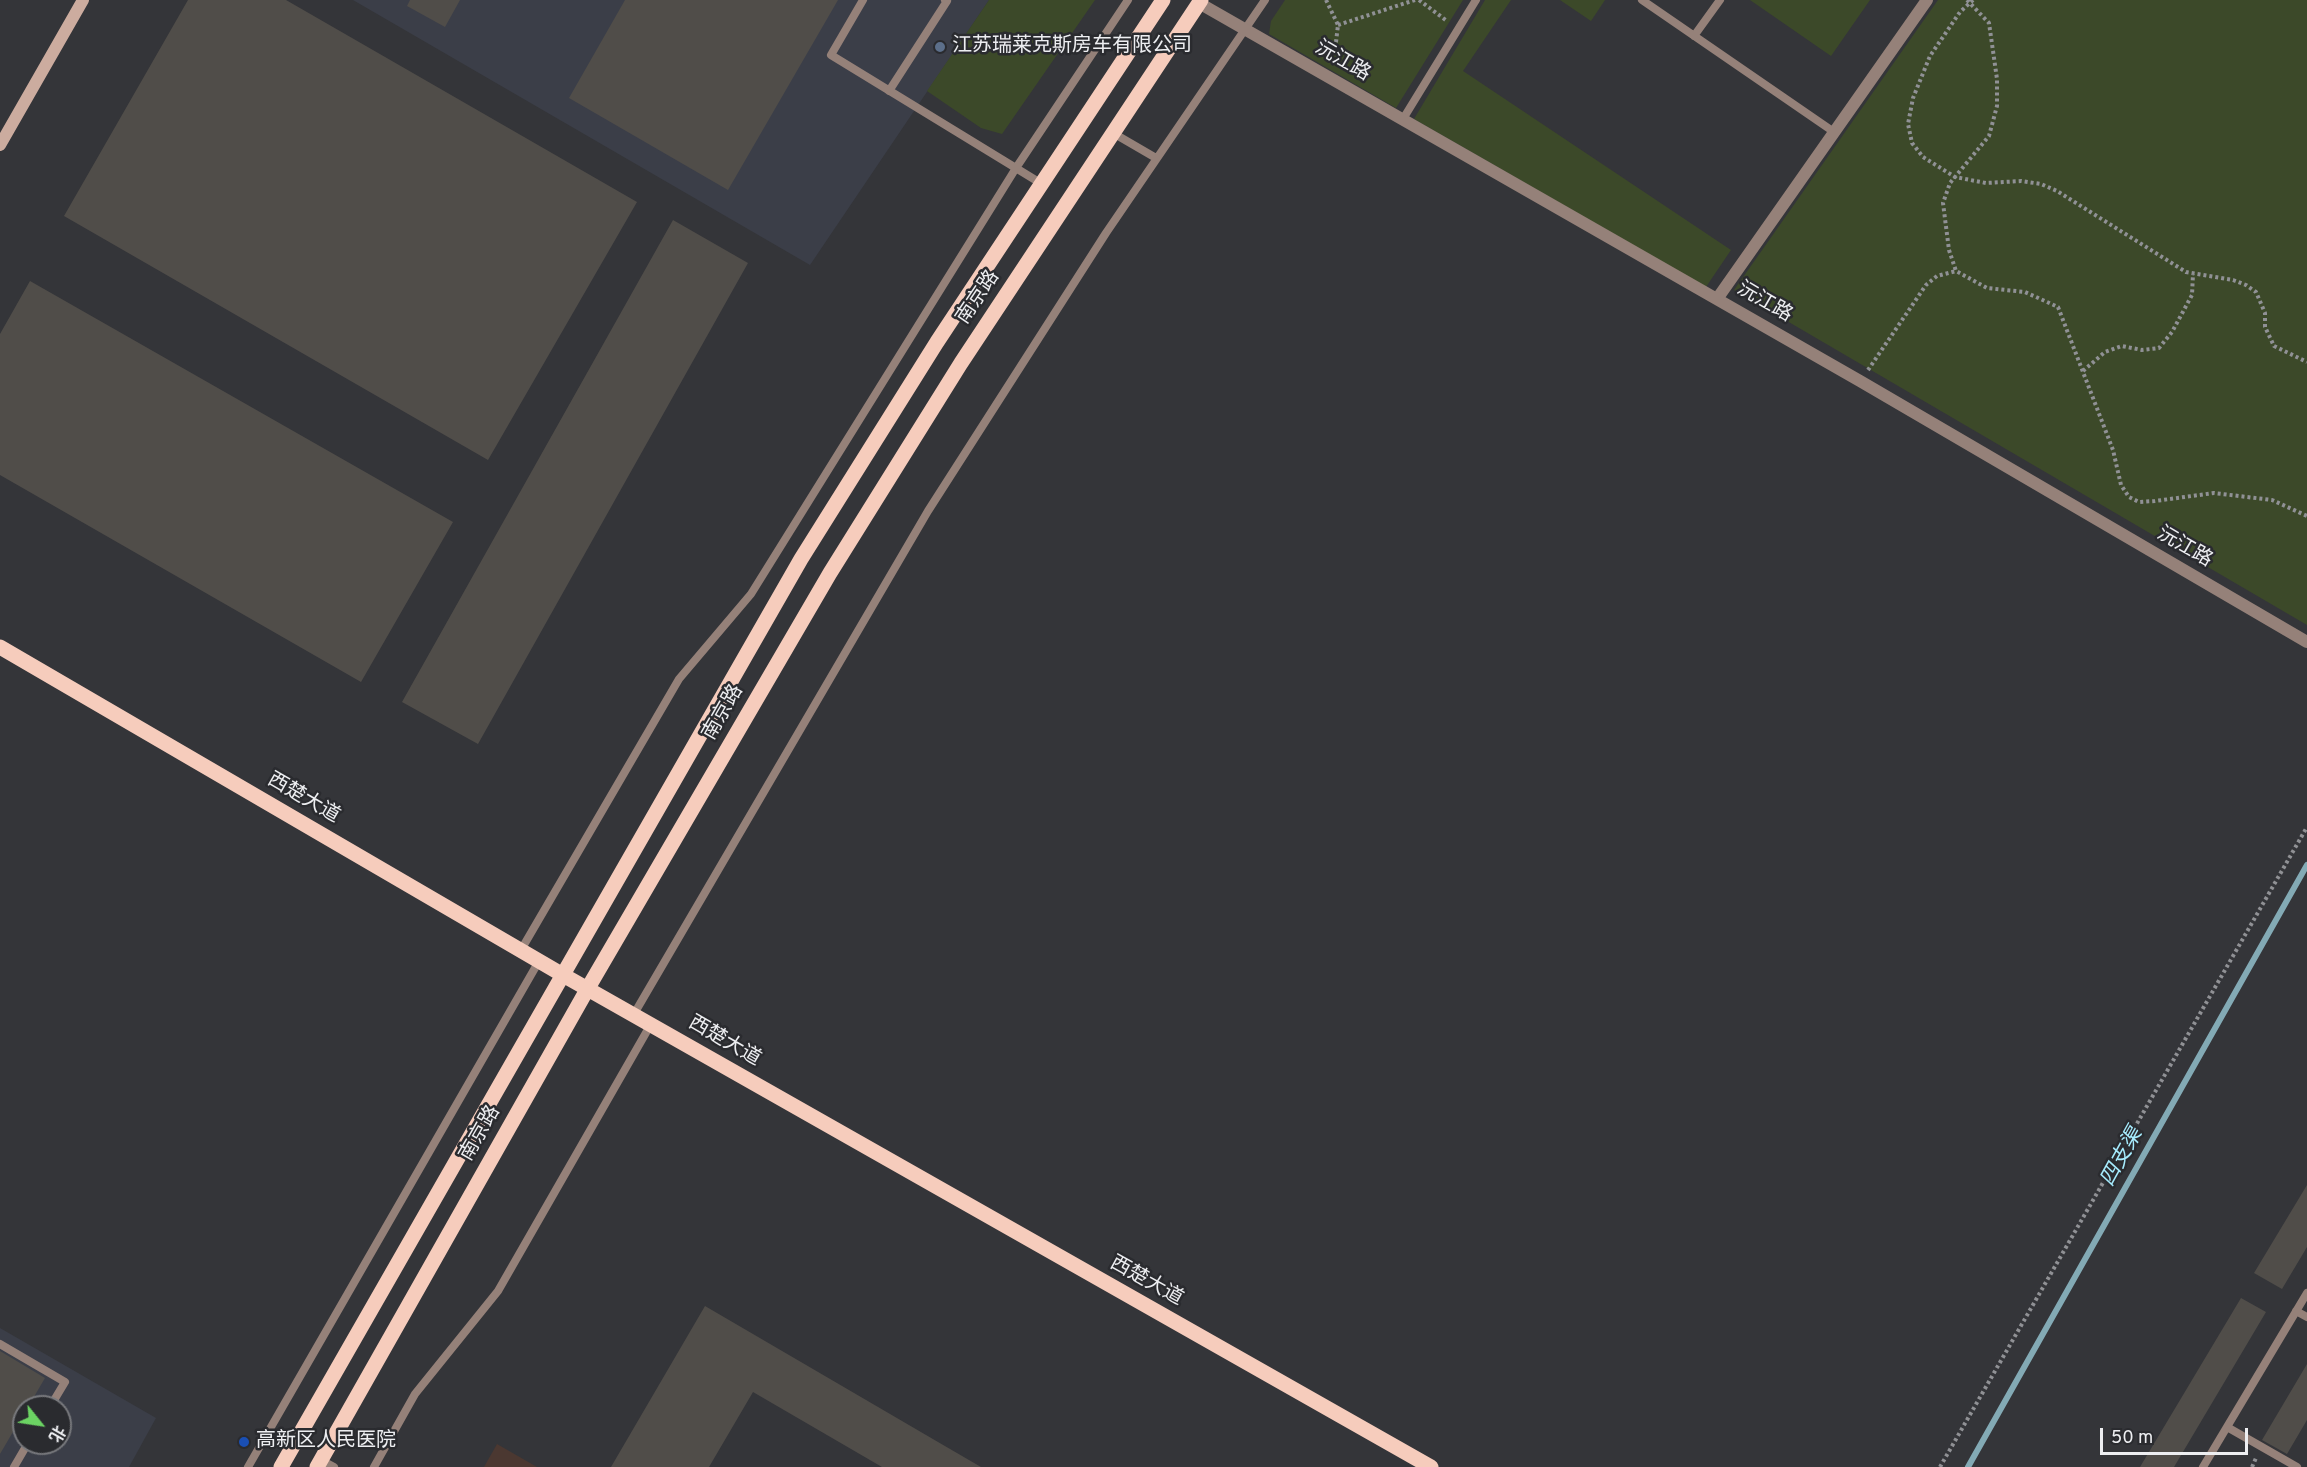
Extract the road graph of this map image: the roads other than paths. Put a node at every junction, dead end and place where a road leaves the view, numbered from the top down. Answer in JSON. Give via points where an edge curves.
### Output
{"nodes":[{"id":1,"x":82,"y":0,"type":"edge"},
{"id":2,"x":863,"y":0,"type":"edge"},
{"id":3,"x":945,"y":0,"type":"edge"},
{"id":4,"x":1128,"y":0,"type":"edge"},
{"id":5,"x":1163,"y":0,"type":"edge"},
{"id":6,"x":1265,"y":0,"type":"edge"},
{"id":7,"x":1476,"y":0,"type":"edge"},
{"id":8,"x":1642,"y":0,"type":"edge"},
{"id":9,"x":1720,"y":0,"type":"edge"},
{"id":10,"x":1927,"y":0,"type":"edge"},
{"id":11,"x":1200,"y":1,"type":"edge"},
{"id":12,"x":1245,"y":29,"type":"junction"},
{"id":13,"x":1694,"y":36,"type":"junction"},
{"id":14,"x":889,"y":91,"type":"junction"},
{"id":15,"x":1403,"y":119,"type":"junction"},
{"id":16,"x":1834,"y":132,"type":"junction"},
{"id":17,"x":1113,"y":133,"type":"junction"},
{"id":18,"x":0,"y":145,"type":"edge"},
{"id":19,"x":1156,"y":158,"type":"junction"},
{"id":20,"x":1016,"y":168,"type":"junction"},
{"id":21,"x":1042,"y":184,"type":"junction"},
{"id":22,"x":1717,"y":299,"type":"junction"},
{"id":23,"x":2307,"y":642,"type":"edge"},
{"id":24,"x":0,"y":647,"type":"edge"},
{"id":25,"x":521,"y":950,"type":"junction"},
{"id":26,"x":539,"y":961,"type":"junction"},
{"id":27,"x":563,"y":975,"type":"junction"},
{"id":28,"x":588,"y":988,"type":"junction"},
{"id":29,"x":634,"y":1014,"type":"junction"},
{"id":30,"x":651,"y":1024,"type":"junction"},
{"id":31,"x":2307,"y":1293,"type":"edge"},
{"id":32,"x":2296,"y":1311,"type":"junction"},
{"id":33,"x":2307,"y":1317,"type":"edge"},
{"id":34,"x":0,"y":1344,"type":"edge"},
{"id":35,"x":57,"y":1395,"type":"edge"},
{"id":36,"x":2227,"y":1427,"type":"junction"},
{"id":37,"x":324,"y":1465,"type":"edge"},
{"id":38,"x":248,"y":1467,"type":"edge"},
{"id":39,"x":281,"y":1467,"type":"edge"},
{"id":40,"x":374,"y":1467,"type":"edge"},
{"id":41,"x":1431,"y":1467,"type":"edge"},
{"id":42,"x":2203,"y":1467,"type":"edge"},
{"id":43,"x":2297,"y":1467,"type":"edge"}],
"edges":[{"from":1,"to":18,"type":"street"},
{"from":2,"to":14,"type":"lane","via":[[831,55]]},
{"from":3,"to":14,"type":"lane"},
{"from":4,"to":20,"type":"lane"},
{"from":5,"to":21,"type":"main road","name":"南京路"},
{"from":6,"to":12,"type":"lane"},
{"from":7,"to":15,"type":"lane"},
{"from":8,"to":13,"type":"lane"},
{"from":9,"to":13,"type":"lane"},
{"from":10,"to":16,"type":"street"},
{"from":11,"to":12,"type":"street","name":"沅江路"},
{"from":11,"to":17,"type":"main road","name":"南京路"},
{"from":12,"to":15,"type":"street","name":"沅江路"},
{"from":12,"to":19,"type":"lane"},
{"from":13,"to":16,"type":"lane"},
{"from":14,"to":20,"type":"lane"},
{"from":15,"to":22,"type":"street","name":"沅江路"},
{"from":16,"to":22,"type":"street"},
{"from":17,"to":19,"type":"lane"},
{"from":17,"to":28,"type":"main road","name":"南京路","via":[[961,363],[830,573]]},
{"from":19,"to":29,"type":"lane","via":[[928,511]]},
{"from":20,"to":21,"type":"lane"},
{"from":20,"to":25,"type":"lane","via":[[751,594],[679,679]]},
{"from":21,"to":27,"type":"main road","name":"南京路","via":[[801,558]]},
{"from":22,"to":23,"type":"street","name":"沅江路"},
{"from":24,"to":25,"type":"main road","name":"西楚大道"},
{"from":25,"to":26,"type":"main road","name":"西楚大道"},
{"from":26,"to":27,"type":"main road","name":"西楚大道"},
{"from":26,"to":38,"type":"lane"},
{"from":27,"to":28,"type":"main road","name":"西楚大道"},
{"from":27,"to":39,"type":"main road","name":"南京路"},
{"from":28,"to":29,"type":"main road","name":"西楚大道"},
{"from":28,"to":37,"type":"main road","name":"南京路"},
{"from":29,"to":30,"type":"main road","name":"西楚大道"},
{"from":30,"to":40,"type":"lane","via":[[498,1291],[415,1394]]},
{"from":30,"to":41,"type":"main road","name":"西楚大道"},
{"from":31,"to":32,"type":"lane"},
{"from":32,"to":33,"type":"lane"},
{"from":32,"to":36,"type":"lane"},
{"from":34,"to":35,"type":"lane","via":[[64,1382]]},
{"from":36,"to":42,"type":"lane"},
{"from":36,"to":43,"type":"lane"}]}
